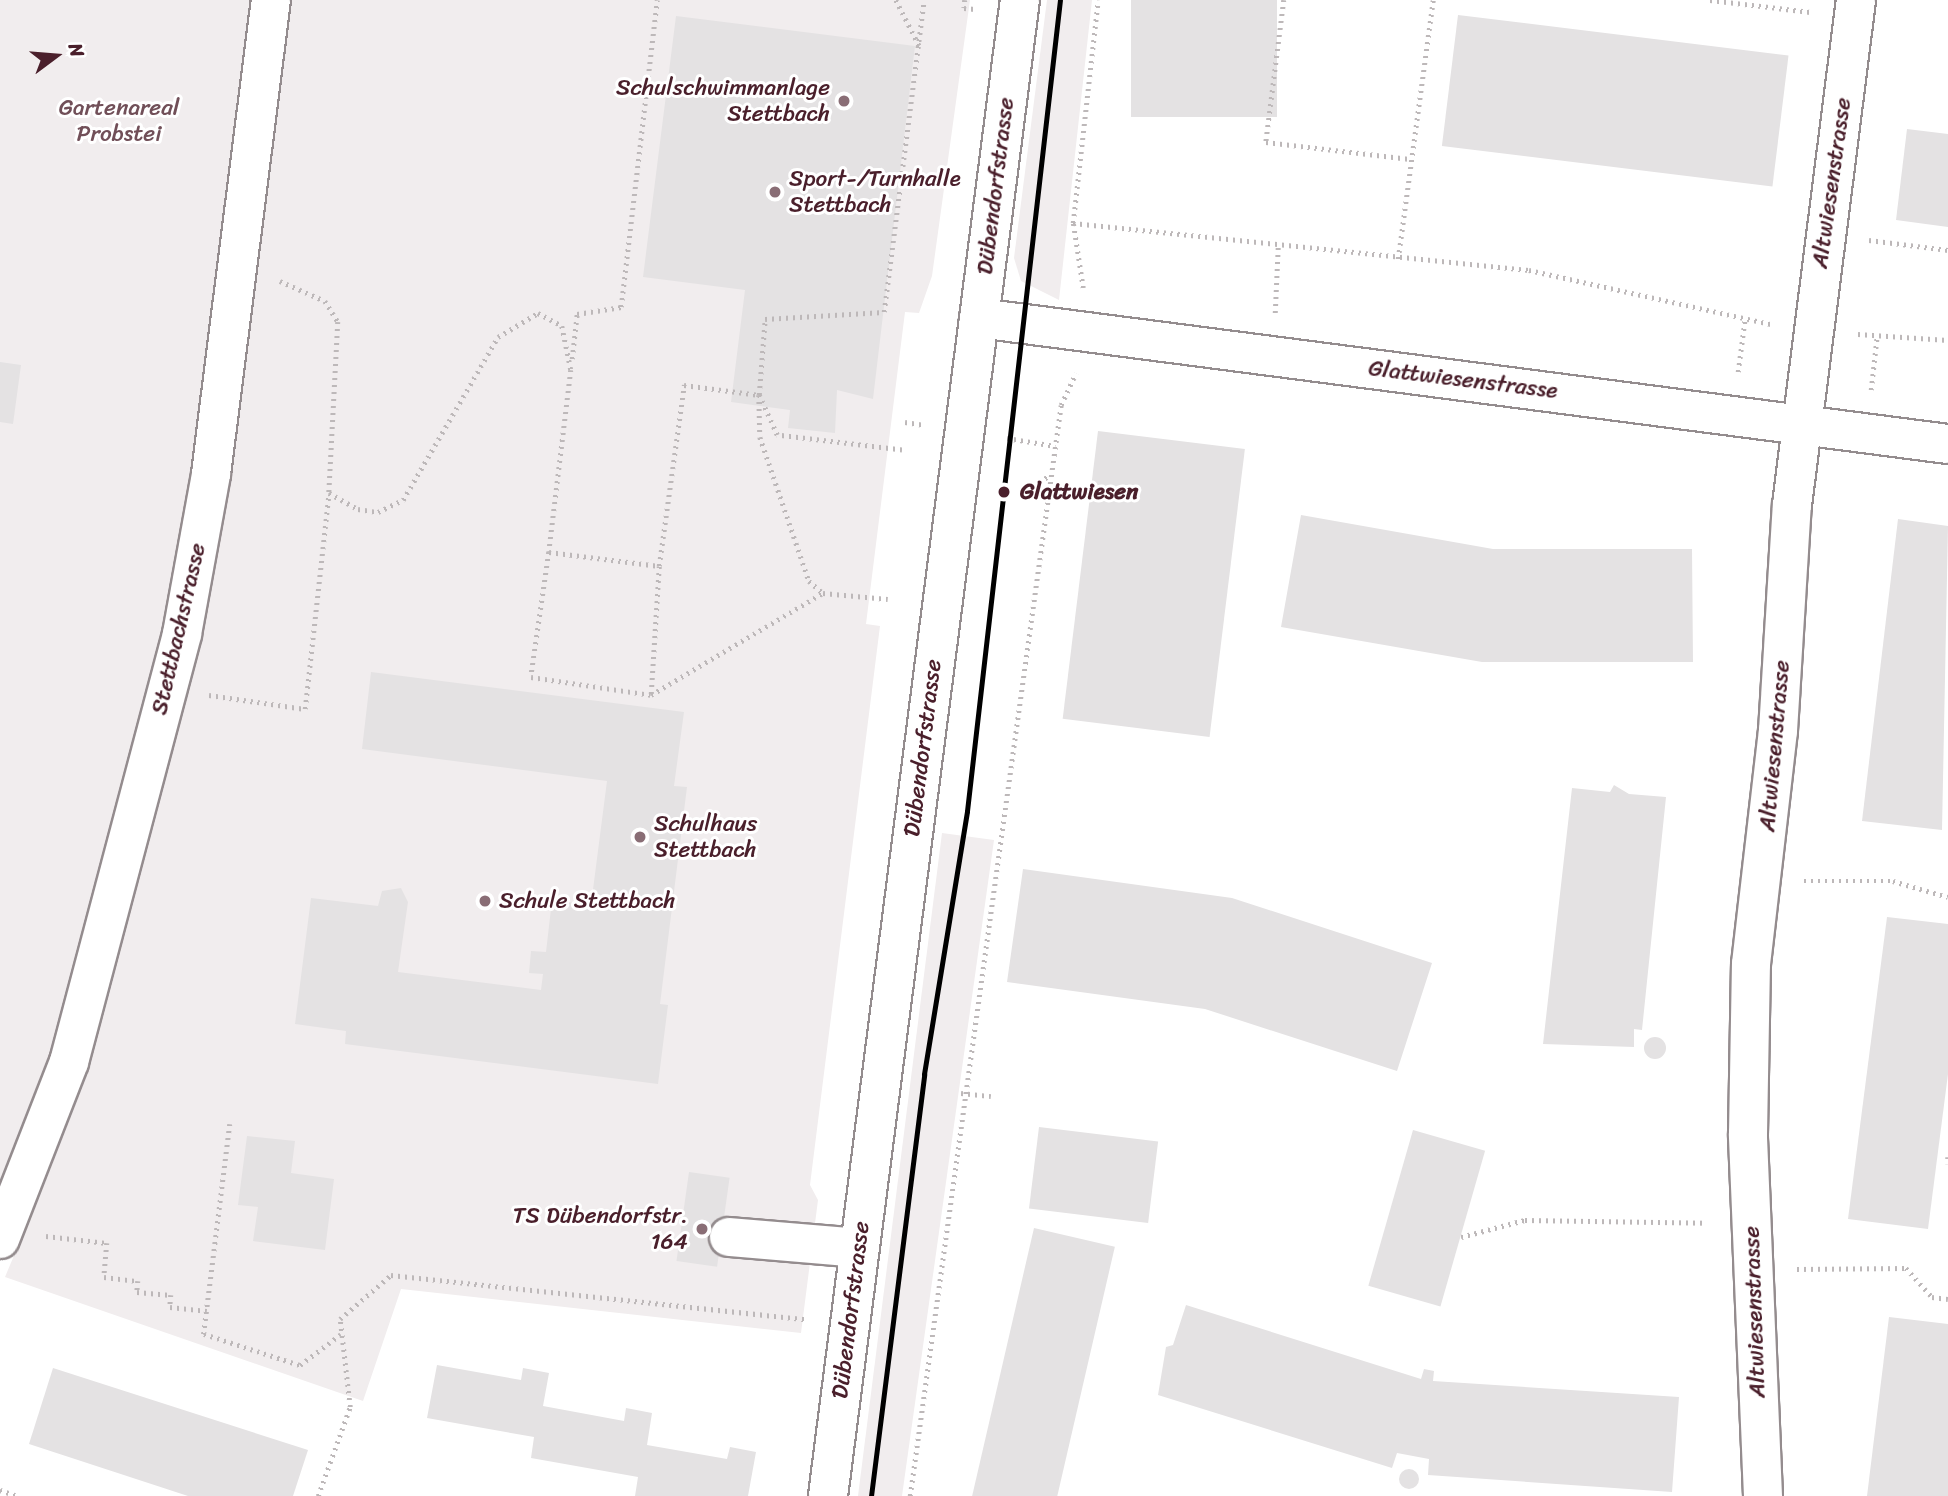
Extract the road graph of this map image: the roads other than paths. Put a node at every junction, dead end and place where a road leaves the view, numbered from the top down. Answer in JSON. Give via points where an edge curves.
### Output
{"nodes":[{"id":1,"x":271,"y":0,"type":"edge"},
{"id":2,"x":1020,"y":0,"type":"edge"},
{"id":3,"x":1841,"y":7,"type":"edge"},
{"id":4,"x":979,"y":318,"type":"junction"},
{"id":5,"x":1801,"y":424,"type":"junction"},
{"id":6,"x":1948,"y":444,"type":"edge"},
{"id":7,"x":2,"y":1235,"type":"edge"},
{"id":8,"x":729,"y":1237,"type":"dead end"},
{"id":9,"x":859,"y":1248,"type":"junction"},
{"id":10,"x":828,"y":1496,"type":"edge"},
{"id":11,"x":1763,"y":1496,"type":"edge"}],
"edges":[{"from":1,"to":7,"type":"street","name":"Stettbachstrasse","via":[[211,474],[167,689],[69,1062]]},
{"from":2,"to":4,"type":"street","name":"Dübendorfstrasse"},
{"from":3,"to":5,"type":"street","name":"Altwiesenstrasse"},
{"from":4,"to":5,"type":"street","name":"Glattwiesenstrasse"},
{"from":4,"to":9,"type":"street","name":"Dübendorfstrasse"},
{"from":5,"to":6,"type":"street","name":"Glattwiesenstrasse"},
{"from":5,"to":11,"type":"street","name":"Altwiesenstrasse","via":[[1778,731],[1751,964],[1748,1135]]},
{"from":8,"to":9,"type":"street"},
{"from":9,"to":10,"type":"street","name":"Dübendorfstrasse"}]}
